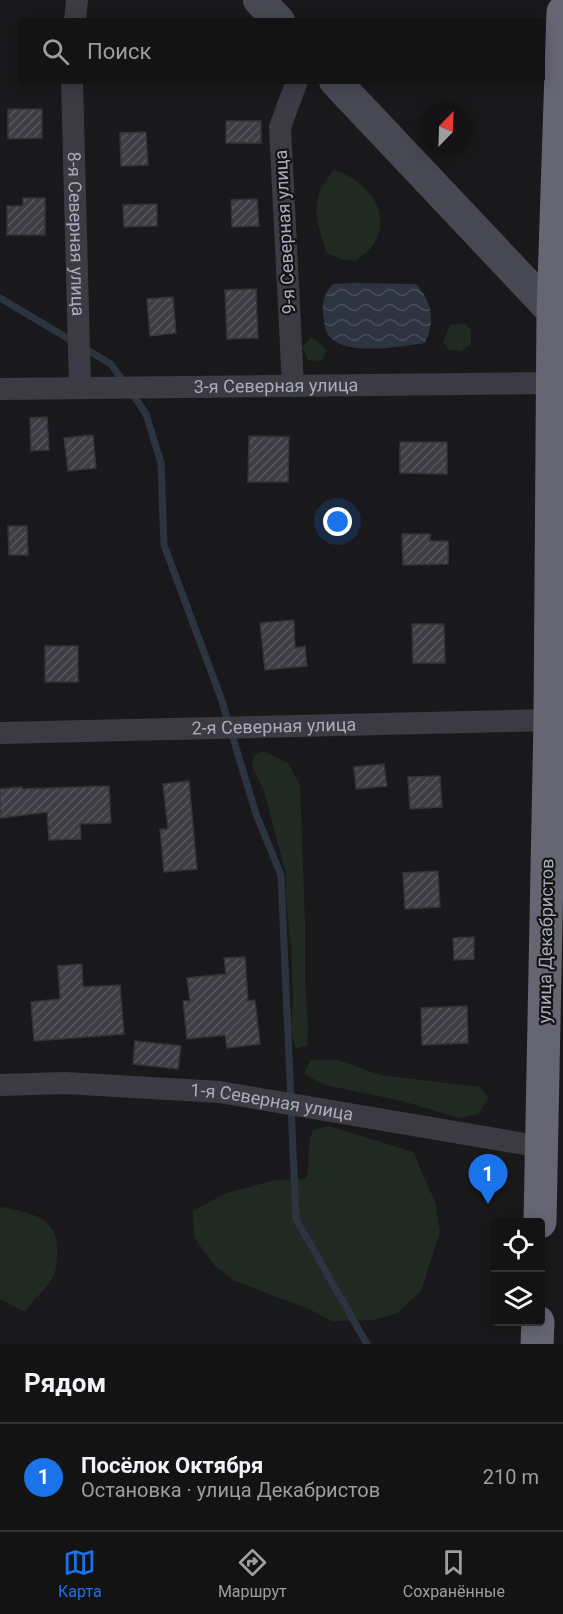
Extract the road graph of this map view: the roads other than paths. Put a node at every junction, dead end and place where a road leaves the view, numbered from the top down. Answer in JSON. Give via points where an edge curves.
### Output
{"nodes":[{"id":1,"x":77,"y":0,"type":"edge"},
{"id":2,"x":259,"y":0,"type":"edge"},
{"id":3,"x":563,"y":12,"type":"edge"},
{"id":4,"x":75,"y":18,"type":"edge"},
{"id":5,"x":276,"y":18,"type":"edge"},
{"id":6,"x":72,"y":84,"type":"edge"},
{"id":7,"x":296,"y":84,"type":"edge"},
{"id":8,"x":338,"y":84,"type":"edge"},
{"id":9,"x":558,"y":312,"type":"edge"},
{"id":10,"x":553,"y":383,"type":"junction"},
{"id":11,"x":293,"y":386,"type":"junction"},
{"id":12,"x":80,"y":388,"type":"junction"},
{"id":13,"x":0,"y":389,"type":"edge"},
{"id":14,"x":550,"y":720,"type":"junction"},
{"id":15,"x":0,"y":733,"type":"edge"},
{"id":16,"x":0,"y":1085,"type":"edge"},
{"id":17,"x":542,"y":1147,"type":"junction"},
{"id":18,"x":540,"y":1218,"type":"edge"},
{"id":19,"x":538,"y":1326,"type":"edge"},
{"id":20,"x":537,"y":1344,"type":"edge"}],
"edges":[{"from":1,"to":4,"type":"street"},
{"from":2,"to":5,"type":"street"},
{"from":3,"to":9,"type":"highway","name":"улица Декабристов"},
{"from":6,"to":12,"type":"street","name":"8-я Северная улица"},
{"from":7,"to":11,"type":"street","name":"9-я Северная улица","via":[[280,127]]},
{"from":8,"to":9,"type":"street"},
{"from":9,"to":10,"type":"highway","name":"улица Декабристов"},
{"from":10,"to":11,"type":"street","name":"3-я Северная улица"},
{"from":10,"to":14,"type":"highway","name":"улица Декабристов"},
{"from":11,"to":12,"type":"street","name":"3-я Северная улица"},
{"from":12,"to":13,"type":"street","name":"3-я Северная улица"},
{"from":14,"to":15,"type":"street","name":"2-я Северная улица"},
{"from":14,"to":17,"type":"highway","name":"улица Декабристов"},
{"from":16,"to":17,"type":"street","name":"1-я Северная улица","via":[[65,1083],[220,1092]]},
{"from":17,"to":18,"type":"highway","name":"улица Декабристов"},
{"from":19,"to":20,"type":"highway"}]}
